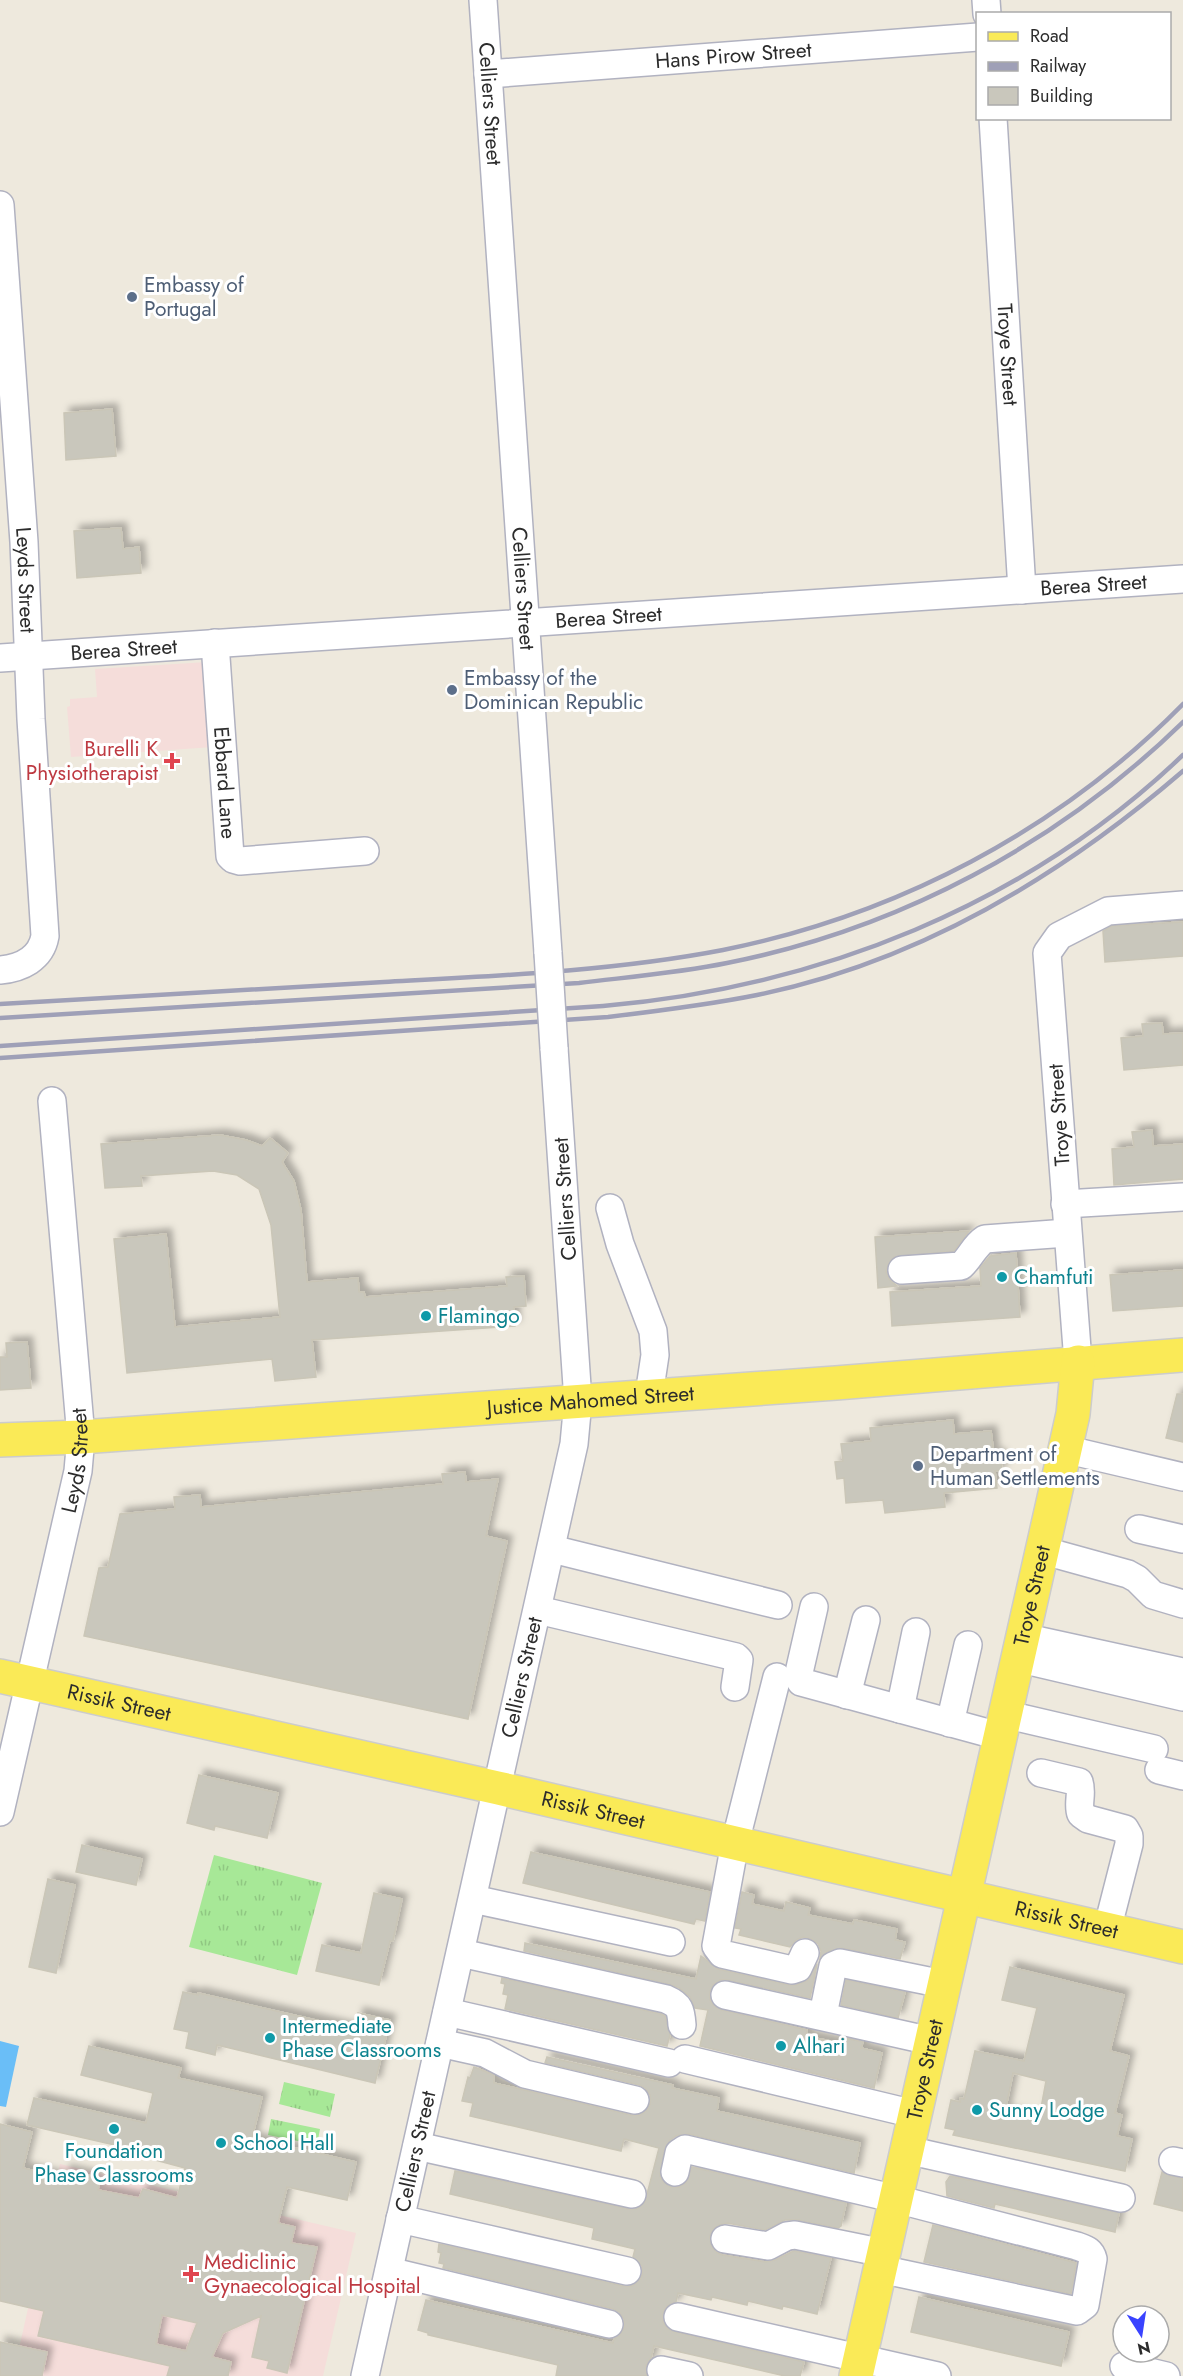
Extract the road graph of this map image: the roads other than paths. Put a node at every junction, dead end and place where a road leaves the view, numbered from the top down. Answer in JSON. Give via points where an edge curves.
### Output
{"nodes":[{"id":1,"x":483,"y":0,"type":"edge"},
{"id":2,"x":976,"y":37,"type":"edge"},
{"id":3,"x":488,"y":74,"type":"junction"},
{"id":4,"x":993,"y":120,"type":"edge"},
{"id":5,"x":0,"y":205,"type":"edge"},
{"id":6,"x":1183,"y":579,"type":"edge"},
{"id":7,"x":1022,"y":590,"type":"junction"},
{"id":8,"x":526,"y":623,"type":"junction"},
{"id":9,"x":215,"y":643,"type":"junction"},
{"id":10,"x":29,"y":656,"type":"junction"},
{"id":11,"x":0,"y":658,"type":"edge"},
{"id":12,"x":365,"y":851,"type":"dead end"},
{"id":13,"x":1183,"y":905,"type":"edge"},
{"id":14,"x":0,"y":970,"type":"edge"},
{"id":15,"x":52,"y":1101,"type":"dead end"},
{"id":16,"x":1183,"y":1197,"type":"edge"},
{"id":17,"x":1065,"y":1204,"type":"junction"},
{"id":18,"x":610,"y":1208,"type":"dead end"},
{"id":19,"x":1067,"y":1233,"type":"junction"},
{"id":20,"x":902,"y":1270,"type":"dead end"},
{"id":21,"x":1183,"y":1355,"type":"edge"},
{"id":22,"x":1078,"y":1362,"type":"junction"},
{"id":23,"x":649,"y":1395,"type":"junction"},
{"id":24,"x":578,"y":1401,"type":"junction"},
{"id":25,"x":81,"y":1437,"type":"junction"},
{"id":26,"x":0,"y":1440,"type":"edge"},
{"id":27,"x":1064,"y":1449,"type":"junction"},
{"id":28,"x":1183,"y":1477,"type":"edge"},
{"id":29,"x":1139,"y":1529,"type":"dead end"},
{"id":30,"x":1183,"y":1539,"type":"edge"},
{"id":31,"x":552,"y":1549,"type":"junction"},
{"id":32,"x":1041,"y":1550,"type":"junction"},
{"id":33,"x":1183,"y":1604,"type":"edge"},
{"id":34,"x":778,"y":1605,"type":"dead end"},
{"id":35,"x":814,"y":1607,"type":"dead end"},
{"id":36,"x":538,"y":1610,"type":"junction"},
{"id":37,"x":866,"y":1620,"type":"dead end"},
{"id":38,"x":916,"y":1632,"type":"dead end"},
{"id":39,"x":968,"y":1644,"type":"dead end"},
{"id":40,"x":1019,"y":1647,"type":"junction"},
{"id":41,"x":1183,"y":1672,"type":"edge"},
{"id":42,"x":777,"y":1677,"type":"dead end"},
{"id":43,"x":15,"y":1680,"type":"edge"},
{"id":44,"x":735,"y":1687,"type":"dead end"},
{"id":45,"x":847,"y":1695,"type":"junction"},
{"id":46,"x":1183,"y":1697,"type":"edge"},
{"id":47,"x":900,"y":1709,"type":"junction"},
{"id":48,"x":950,"y":1723,"type":"junction"},
{"id":49,"x":1002,"y":1725,"type":"junction"},
{"id":50,"x":1166,"y":1765,"type":"edge"},
{"id":51,"x":1041,"y":1773,"type":"dead end"},
{"id":52,"x":498,"y":1788,"type":"junction"},
{"id":53,"x":0,"y":1812,"type":"edge"},
{"id":54,"x":735,"y":1843,"type":"junction"},
{"id":55,"x":963,"y":1896,"type":"junction"},
{"id":56,"x":473,"y":1899,"type":"junction"},
{"id":57,"x":1107,"y":1930,"type":"junction"},
{"id":58,"x":671,"y":1942,"type":"dead end"},
{"id":59,"x":1183,"y":1947,"type":"edge"},
{"id":60,"x":461,"y":1953,"type":"junction"},
{"id":61,"x":805,"y":1953,"type":"dead end"},
{"id":62,"x":943,"y":1984,"type":"junction"},
{"id":63,"x":725,"y":1995,"type":"dead end"},
{"id":64,"x":825,"y":2006,"type":"dead end"},
{"id":65,"x":447,"y":2012,"type":"junction"},
{"id":66,"x":682,"y":2025,"type":"dead end"},
{"id":67,"x":931,"y":2041,"type":"junction"},
{"id":68,"x":440,"y":2043,"type":"junction"},
{"id":69,"x":635,"y":2100,"type":"dead end"},
{"id":70,"x":910,"y":2134,"type":"junction"},
{"id":71,"x":417,"y":2146,"type":"junction"},
{"id":72,"x":675,"y":2172,"type":"dead end"},
{"id":73,"x":1091,"y":2180,"type":"dead end"},
{"id":74,"x":632,"y":2194,"type":"dead end"},
{"id":75,"x":1121,"y":2198,"type":"dead end"},
{"id":76,"x":896,"y":2199,"type":"junction"},
{"id":77,"x":402,"y":2213,"type":"junction"},
{"id":78,"x":725,"y":2239,"type":"dead end"},
{"id":79,"x":882,"y":2261,"type":"junction"},
{"id":80,"x":626,"y":2263,"type":"dead end"},
{"id":81,"x":387,"y":2277,"type":"junction"},
{"id":82,"x":678,"y":2317,"type":"dead end"},
{"id":83,"x":600,"y":2327,"type":"dead end"},
{"id":84,"x":1124,"y":2366,"type":"dead end"},
{"id":85,"x":858,"y":2367,"type":"edge"},
{"id":86,"x":661,"y":2370,"type":"dead end"},
{"id":87,"x":365,"y":2376,"type":"edge"},
{"id":88,"x":689,"y":2376,"type":"edge"},
{"id":89,"x":937,"y":2376,"type":"edge"},
{"id":90,"x":1166,"y":2376,"type":"edge"}],
"edges":[{"from":1,"to":3,"type":"street","name":"Celliers Street"},
{"from":2,"to":3,"type":"street","name":"Hans Pirow Street"},
{"from":3,"to":8,"type":"street","name":"Celliers Street"},
{"from":4,"to":7,"type":"street","name":"Troye Street"},
{"from":5,"to":10,"type":"street","name":"Leyds Street"},
{"from":6,"to":7,"type":"street","name":"Berea Street"},
{"from":7,"to":8,"type":"street","name":"Berea Street"},
{"from":8,"to":9,"type":"street","name":"Berea Street"},
{"from":8,"to":24,"type":"street","name":"Celliers Street","bridge":true},
{"from":9,"to":10,"type":"street","name":"Berea Street"},
{"from":9,"to":12,"type":"street","name":"Ebbard Lane","via":[[230,856],[240,861]]},
{"from":10,"to":11,"type":"street","name":"Berea Street"},
{"from":10,"to":14,"type":"street","name":"Leyds Street","via":[[45,926],[36,956],[22,965]]},
{"from":13,"to":17,"type":"street","name":"Troye Street","via":[[1108,911],[1059,936],[1047,953]]},
{"from":15,"to":25,"type":"street","name":"Leyds Street"},
{"from":16,"to":17,"type":"street"},
{"from":17,"to":19,"type":"street","name":"Troye Street"},
{"from":18,"to":23,"type":"street","via":[[653,1331],[655,1355]]},
{"from":19,"to":20,"type":"street","via":[[985,1239],[961,1266]]},
{"from":19,"to":22,"type":"street","name":"Troye Street"},
{"from":21,"to":22,"type":"main road","name":"Justice Mahomed Street"},
{"from":22,"to":23,"type":"main road","name":"Justice Mahomed Street"},
{"from":22,"to":27,"type":"main road","name":"Troye Street","via":[[1073,1414]]},
{"from":23,"to":24,"type":"main road","name":"Justice Mahomed Street"},
{"from":24,"to":25,"type":"main road","name":"Justice Mahomed Street"},
{"from":24,"to":31,"type":"street","name":"Celliers Street","via":[[572,1457]]},
{"from":25,"to":26,"type":"main road","name":"Justice Mahomed Street"},
{"from":25,"to":43,"type":"street","name":"Leyds Street","via":[[78,1471]]},
{"from":27,"to":28,"type":"street"},
{"from":27,"to":32,"type":"main road","name":"Troye Street"},
{"from":29,"to":30,"type":"street"},
{"from":31,"to":34,"type":"street"},
{"from":31,"to":36,"type":"street","name":"Celliers Street"},
{"from":32,"to":33,"type":"street","via":[[1128,1574],[1153,1595]]},
{"from":32,"to":40,"type":"main road","name":"Troye Street"},
{"from":35,"to":45,"type":"street","via":[[799,1680]]},
{"from":36,"to":44,"type":"street","via":[[738,1659]]},
{"from":36,"to":52,"type":"street","name":"Celliers Street"},
{"from":37,"to":45,"type":"street"},
{"from":38,"to":47,"type":"street"},
{"from":39,"to":48,"type":"street"},
{"from":40,"to":41,"type":"street"},
{"from":40,"to":46,"type":"street"},
{"from":40,"to":49,"type":"main road","name":"Troye Street"},
{"from":42,"to":54,"type":"street"},
{"from":43,"to":52,"type":"main road","name":"Rissik Street"},
{"from":43,"to":53,"type":"street","name":"Leyds Street"},
{"from":45,"to":47,"type":"street"},
{"from":47,"to":48,"type":"street"},
{"from":48,"to":49,"type":"street"},
{"from":49,"to":50,"type":"street"},
{"from":49,"to":55,"type":"main road","name":"Troye Street"},
{"from":51,"to":57,"type":"street","via":[[1079,1782],[1080,1811],[1084,1817],[1122,1828],[1129,1836]]},
{"from":52,"to":54,"type":"main road","name":"Rissik Street"},
{"from":52,"to":56,"type":"street","name":"Celliers Street"},
{"from":54,"to":55,"type":"main road","name":"Rissik Street"},
{"from":54,"to":61,"type":"street","via":[[716,1941],[719,1952],[792,1970],[798,1968]]},
{"from":55,"to":57,"type":"main road","name":"Rissik Street"},
{"from":55,"to":62,"type":"main road","name":"Troye Street"},
{"from":56,"to":58,"type":"street"},
{"from":56,"to":60,"type":"street","name":"Celliers Street"},
{"from":57,"to":59,"type":"main road","name":"Rissik Street"},
{"from":60,"to":65,"type":"street","name":"Celliers Street"},
{"from":60,"to":66,"type":"street","via":[[666,1999],[681,2010]]},
{"from":62,"to":64,"type":"street","via":[[840,1963],[833,1966]]},
{"from":62,"to":67,"type":"main road","name":"Troye Street"},
{"from":63,"to":67,"type":"street"},
{"from":65,"to":68,"type":"street","name":"Celliers Street"},
{"from":65,"to":70,"type":"street","via":[[677,2061]]},
{"from":67,"to":70,"type":"main road","name":"Troye Street"},
{"from":68,"to":69,"type":"street","via":[[485,2053],[525,2074]]},
{"from":68,"to":71,"type":"street","name":"Celliers Street"},
{"from":70,"to":73,"type":"street"},
{"from":70,"to":75,"type":"street"},
{"from":70,"to":76,"type":"main road","name":"Troye Street"},
{"from":71,"to":74,"type":"street"},
{"from":71,"to":77,"type":"street","name":"Celliers Street"},
{"from":72,"to":76,"type":"street","via":[[679,2153],[685,2150]]},
{"from":76,"to":79,"type":"main road","name":"Troye Street"},
{"from":76,"to":79,"type":"street","via":[[1088,2250],[1093,2259],[1085,2305],[1071,2310]]},
{"from":77,"to":80,"type":"street"},
{"from":77,"to":81,"type":"street","name":"Celliers Street"},
{"from":78,"to":79,"type":"street","via":[[768,2246],[795,2235]]},
{"from":79,"to":85,"type":"main road","name":"Troye Street"},
{"from":81,"to":83,"type":"street"},
{"from":81,"to":87,"type":"street","name":"Celliers Street"},
{"from":82,"to":85,"type":"street"},
{"from":84,"to":90,"type":"street"},
{"from":85,"to":89,"type":"street"},
{"from":86,"to":88,"type":"street"}]}
